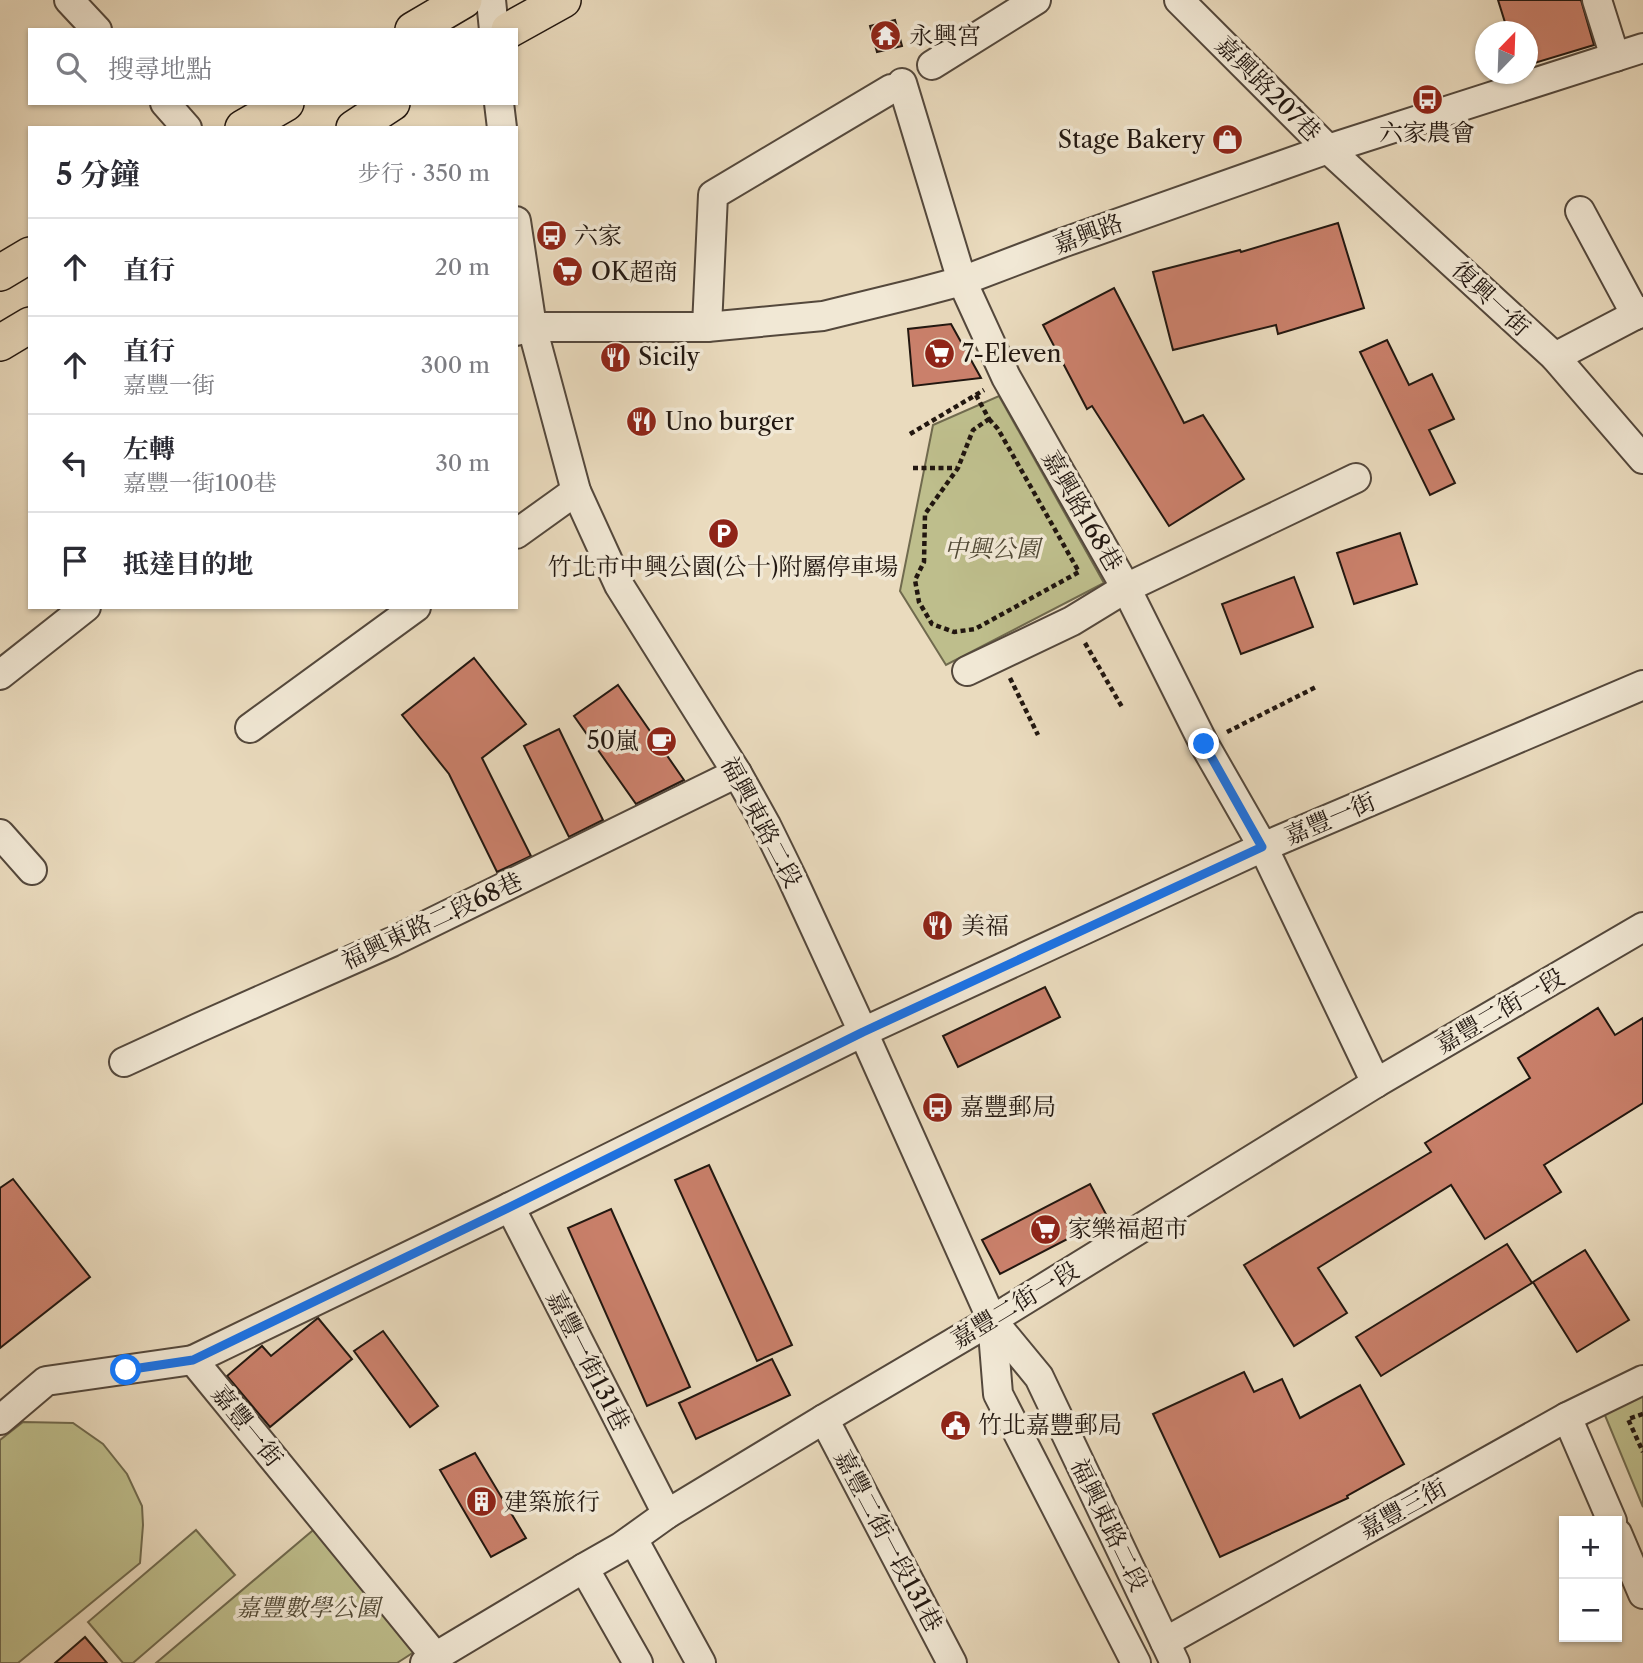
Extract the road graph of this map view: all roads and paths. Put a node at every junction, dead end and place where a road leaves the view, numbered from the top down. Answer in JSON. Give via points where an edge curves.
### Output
{"nodes":[{"id":1,"x":69,"y":0,"type":"edge"},
{"id":2,"x":464,"y":0,"type":"edge"},
{"id":3,"x":491,"y":0,"type":"edge"},
{"id":4,"x":563,"y":0,"type":"edge"},
{"id":5,"x":1036,"y":0,"type":"edge"},
{"id":6,"x":1179,"y":0,"type":"edge"},
{"id":7,"x":1597,"y":0,"type":"edge"},
{"id":8,"x":95,"y":28,"type":"edge"},
{"id":9,"x":416,"y":28,"type":"edge"},
{"id":10,"x":494,"y":28,"type":"edge"},
{"id":11,"x":513,"y":28,"type":"edge"},
{"id":12,"x":1643,"y":48,"type":"edge"},
{"id":13,"x":1615,"y":57,"type":"junction"},
{"id":14,"x":932,"y":65,"type":"dead end"},
{"id":15,"x":167,"y":105,"type":"edge"},
{"id":16,"x":283,"y":105,"type":"edge"},
{"id":17,"x":389,"y":105,"type":"edge"},
{"id":18,"x":499,"y":105,"type":"edge"},
{"id":19,"x":185,"y":126,"type":"edge"},
{"id":20,"x":246,"y":126,"type":"edge"},
{"id":21,"x":357,"y":126,"type":"edge"},
{"id":22,"x":502,"y":126,"type":"edge"},
{"id":23,"x":1328,"y":149,"type":"junction"},
{"id":24,"x":1580,"y":211,"type":"dead end"},
{"id":25,"x":518,"y":248,"type":"edge"},
{"id":26,"x":28,"y":256,"type":"edge"},
{"id":27,"x":0,"y":273,"type":"edge"},
{"id":28,"x":962,"y":281,"type":"junction"},
{"id":29,"x":1639,"y":313,"type":"edge"},
{"id":30,"x":28,"y":326,"type":"edge"},
{"id":31,"x":708,"y":327,"type":"junction"},
{"id":32,"x":524,"y":329,"type":"edge"},
{"id":33,"x":0,"y":343,"type":"edge"},
{"id":34,"x":1555,"y":358,"type":"junction"},
{"id":35,"x":1006,"y":377,"type":"junction"},
{"id":36,"x":976,"y":395,"type":"junction"},
{"id":37,"x":989,"y":419,"type":"junction"},
{"id":38,"x":910,"y":434,"type":"dead end"},
{"id":39,"x":1643,"y":459,"type":"edge"},
{"id":40,"x":913,"y":468,"type":"dead end"},
{"id":41,"x":958,"y":468,"type":"junction"},
{"id":42,"x":1356,"y":478,"type":"dead end"},
{"id":43,"x":576,"y":491,"type":"junction"},
{"id":44,"x":518,"y":533,"type":"edge"},
{"id":45,"x":1126,"y":588,"type":"junction"},
{"id":46,"x":83,"y":609,"type":"edge"},
{"id":47,"x":413,"y":609,"type":"edge"},
{"id":48,"x":1072,"y":621,"type":"junction"},
{"id":49,"x":999,"y":656,"type":"junction"},
{"id":50,"x":967,"y":671,"type":"dead end"},
{"id":51,"x":0,"y":675,"type":"edge"},
{"id":52,"x":1643,"y":685,"type":"edge"},
{"id":53,"x":1316,"y":687,"type":"dead end"},
{"id":54,"x":1122,"y":707,"type":"dead end"},
{"id":55,"x":250,"y":728,"type":"dead end"},
{"id":56,"x":1038,"y":735,"type":"dead end"},
{"id":57,"x":1204,"y":744,"type":"junction"},
{"id":58,"x":737,"y":773,"type":"junction"},
{"id":59,"x":0,"y":834,"type":"edge"},
{"id":60,"x":1262,"y":847,"type":"junction"},
{"id":61,"x":32,"y":870,"type":"dead end"},
{"id":62,"x":1643,"y":927,"type":"edge"},
{"id":63,"x":863,"y":1032,"type":"junction"},
{"id":64,"x":124,"y":1062,"type":"dead end"},
{"id":65,"x":1376,"y":1083,"type":"junction"},
{"id":66,"x":510,"y":1207,"type":"junction"},
{"id":67,"x":992,"y":1320,"type":"junction"},
{"id":68,"x":193,"y":1360,"type":"junction"},
{"id":69,"x":1643,"y":1380,"type":"edge"},
{"id":70,"x":1643,"y":1414,"type":"edge"},
{"id":71,"x":1567,"y":1418,"type":"junction"},
{"id":72,"x":824,"y":1419,"type":"junction"},
{"id":73,"x":0,"y":1420,"type":"edge"},
{"id":74,"x":1643,"y":1452,"type":"edge"},
{"id":75,"x":667,"y":1514,"type":"junction"},
{"id":76,"x":1610,"y":1516,"type":"edge"},
{"id":77,"x":627,"y":1543,"type":"junction"},
{"id":78,"x":1622,"y":1544,"type":"edge"},
{"id":79,"x":584,"y":1568,"type":"junction"},
{"id":80,"x":1643,"y":1594,"type":"edge"},
{"id":81,"x":1170,"y":1653,"type":"edge"},
{"id":82,"x":430,"y":1660,"type":"edge"},
{"id":83,"x":638,"y":1663,"type":"edge"},
{"id":84,"x":683,"y":1663,"type":"edge"},
{"id":85,"x":701,"y":1663,"type":"edge"},
{"id":86,"x":952,"y":1663,"type":"edge"},
{"id":87,"x":1136,"y":1663,"type":"edge"}],
"edges":[{"from":1,"to":8,"type":"street"},
{"from":2,"to":9,"type":"main road"},
{"from":3,"to":10,"type":"street"},
{"from":4,"to":11,"type":"main road"},
{"from":5,"to":14,"type":"street"},
{"from":6,"to":23,"type":"street","name":"嘉興路207巷"},
{"from":7,"to":13,"type":"street"},
{"from":12,"to":13,"type":"street","name":"嘉興路"},
{"from":13,"to":23,"type":"street","name":"嘉興路"},
{"from":15,"to":19,"type":"street"},
{"from":16,"to":20,"type":"main road"},
{"from":17,"to":21,"type":"main road"},
{"from":18,"to":22,"type":"street"},
{"from":23,"to":28,"type":"street","name":"嘉興路"},
{"from":23,"to":34,"type":"street","name":"復興一街"},
{"from":24,"to":29,"type":"street"},
{"from":25,"to":32,"type":"street","name":"福興東路二段"},
{"from":26,"to":27,"type":"main road"},
{"from":28,"to":31,"type":"street","name":"嘉興路","via":[[823,316]]},
{"from":28,"to":31,"type":"street","name":"嘉興路168巷","via":[[896,86],[712,195]]},
{"from":28,"to":35,"type":"street","name":"嘉興路168巷"},
{"from":29,"to":34,"type":"street"},
{"from":30,"to":33,"type":"main road"},
{"from":31,"to":32,"type":"street","name":"嘉興路"},
{"from":32,"to":43,"type":"street","name":"福興東路二段"},
{"from":34,"to":39,"type":"street","name":"復興一街"},
{"from":35,"to":36,"type":"path"},
{"from":35,"to":45,"type":"street","name":"嘉興路168巷"},
{"from":36,"to":37,"type":"path"},
{"from":36,"to":38,"type":"path"},
{"from":37,"to":41,"type":"path","via":[[973,430]]},
{"from":37,"to":41,"type":"path","via":[[1079,572],[975,629],[954,632],[932,624],[919,601],[915,580],[924,562],[925,514]]},
{"from":40,"to":41,"type":"path"},
{"from":42,"to":45,"type":"street","name":"嘉興路168巷"},
{"from":43,"to":44,"type":"street"},
{"from":43,"to":58,"type":"street","name":"福興東路二段","via":[[619,585]]},
{"from":45,"to":48,"type":"street"},
{"from":45,"to":57,"type":"street"},
{"from":46,"to":51,"type":"street"},
{"from":47,"to":55,"type":"street"},
{"from":48,"to":49,"type":"street"},
{"from":48,"to":54,"type":"path"},
{"from":49,"to":50,"type":"street"},
{"from":49,"to":56,"type":"path"},
{"from":52,"to":60,"type":"street","name":"嘉豐一街"},
{"from":53,"to":57,"type":"path"},
{"from":57,"to":60,"type":"street"},
{"from":58,"to":63,"type":"street","name":"福興東路二段"},
{"from":58,"to":64,"type":"street","name":"福興東路二段68巷","via":[[392,942]]},
{"from":59,"to":61,"type":"street"},
{"from":60,"to":63,"type":"street","name":"嘉豐一街"},
{"from":60,"to":65,"type":"street"},
{"from":62,"to":65,"type":"street","name":"嘉豐二街一段"},
{"from":63,"to":66,"type":"street","name":"嘉豐一街"},
{"from":63,"to":67,"type":"street","name":"福興東路二段"},
{"from":65,"to":67,"type":"street","name":"嘉豐二街一段"},
{"from":66,"to":68,"type":"street","name":"嘉豐一街"},
{"from":66,"to":75,"type":"street","name":"嘉豐一街131巷"},
{"from":67,"to":72,"type":"street","name":"嘉豐二街一段"},
{"from":67,"to":81,"type":"street","name":"福興東路二段","via":[[1039,1377]]},
{"from":67,"to":87,"type":"street","name":"福興東路二段","via":[[998,1394]]},
{"from":68,"to":73,"type":"street","via":[[46,1381]]},
{"from":68,"to":82,"type":"street","name":"嘉豐一街"},
{"from":69,"to":71,"type":"street","name":"嘉豐三街"},
{"from":70,"to":74,"type":"path","via":[[1628,1419]]},
{"from":71,"to":76,"type":"street"},
{"from":71,"to":81,"type":"street","name":"嘉豐三街"},
{"from":72,"to":75,"type":"street","name":"嘉豐二街一段"},
{"from":72,"to":86,"type":"street","name":"嘉豐二街一段131巷"},
{"from":75,"to":77,"type":"street","name":"嘉豐二街一段"},
{"from":77,"to":79,"type":"street","name":"嘉豐二街一段"},
{"from":77,"to":84,"type":"street"},
{"from":77,"to":85,"type":"street"},
{"from":78,"to":80,"type":"street"},
{"from":79,"to":82,"type":"street","name":"嘉豐二街一段"},
{"from":79,"to":83,"type":"street"}]}
